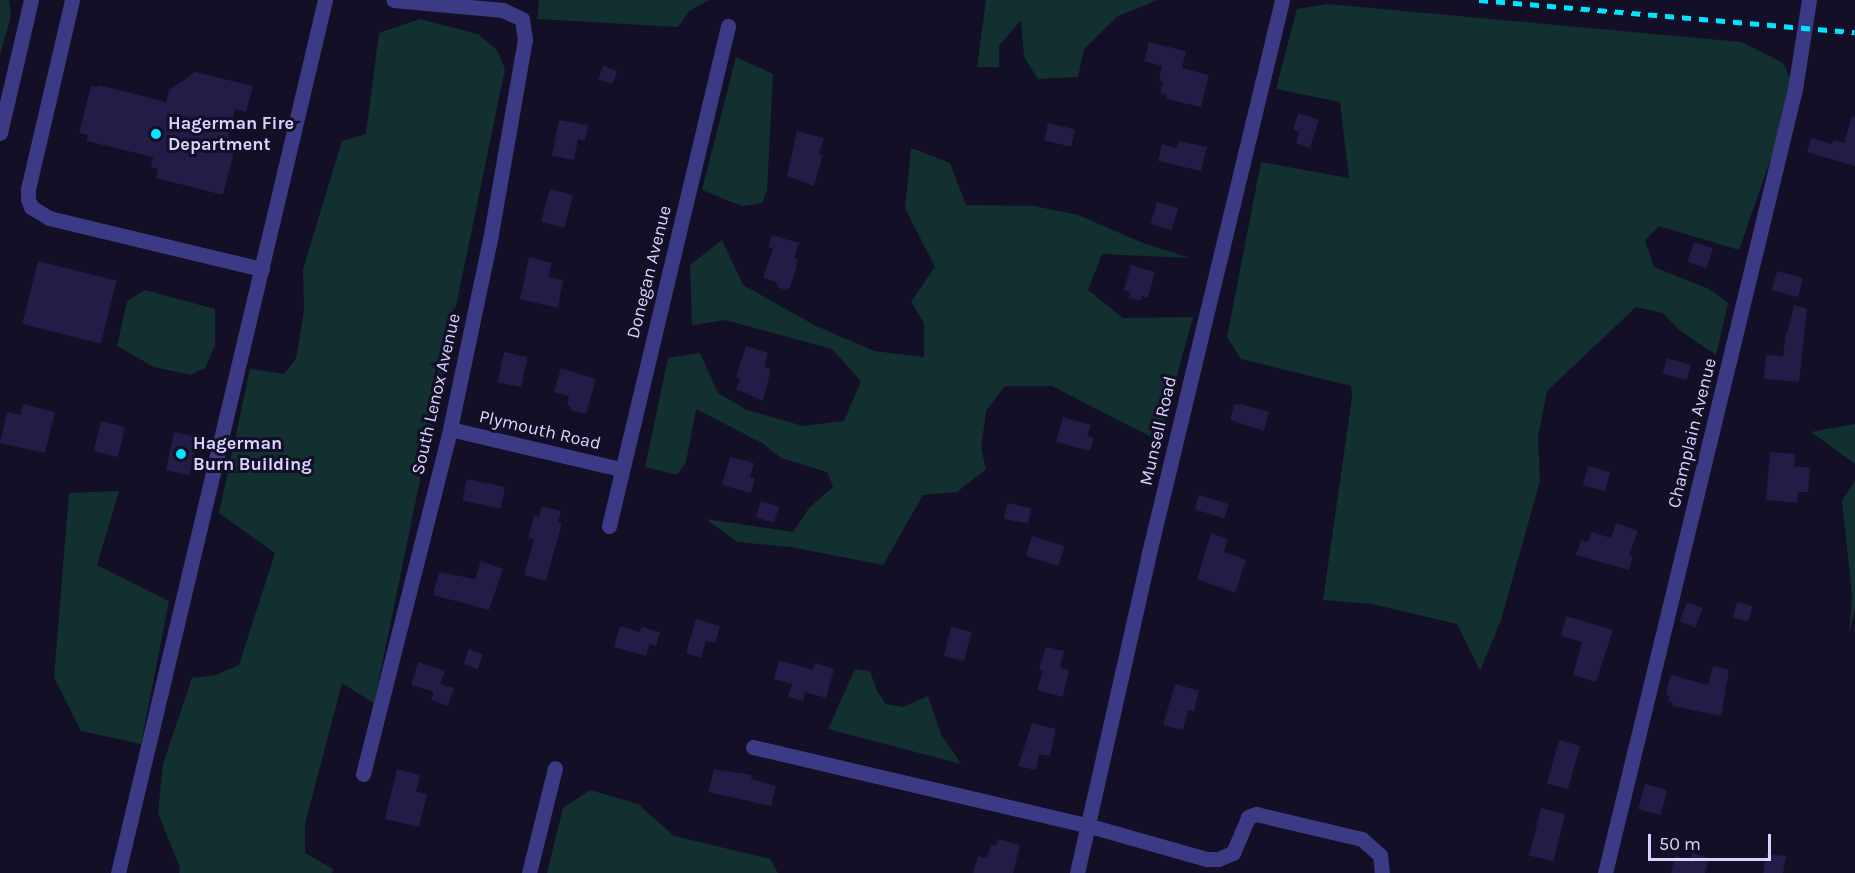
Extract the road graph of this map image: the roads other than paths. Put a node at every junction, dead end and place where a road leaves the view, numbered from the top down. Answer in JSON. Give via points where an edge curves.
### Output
{"nodes":[{"id":1,"x":31,"y":0,"type":"edge"},
{"id":2,"x":72,"y":0,"type":"edge"},
{"id":3,"x":325,"y":0,"type":"edge"},
{"id":4,"x":393,"y":0,"type":"edge"},
{"id":5,"x":1282,"y":0,"type":"edge"},
{"id":6,"x":1809,"y":0,"type":"edge"},
{"id":7,"x":728,"y":26,"type":"dead end"},
{"id":8,"x":0,"y":133,"type":"edge"},
{"id":9,"x":262,"y":269,"type":"junction"},
{"id":10,"x":450,"y":429,"type":"junction"},
{"id":11,"x":621,"y":469,"type":"junction"},
{"id":12,"x":609,"y":526,"type":"dead end"},
{"id":13,"x":753,"y":747,"type":"dead end"},
{"id":14,"x":555,"y":768,"type":"dead end"},
{"id":15,"x":363,"y":774,"type":"dead end"},
{"id":16,"x":1090,"y":826,"type":"junction"},
{"id":17,"x":118,"y":873,"type":"edge"},
{"id":18,"x":529,"y":873,"type":"edge"},
{"id":19,"x":1077,"y":873,"type":"edge"},
{"id":20,"x":1382,"y":873,"type":"edge"},
{"id":21,"x":1605,"y":873,"type":"edge"}],
"edges":[{"from":1,"to":8,"type":"street"},
{"from":2,"to":9,"type":"street","via":[[28,189],[31,207],[49,218]]},
{"from":3,"to":9,"type":"street"},
{"from":4,"to":10,"type":"street","name":"South Lenox Avenue","via":[[503,10],[522,19],[525,40],[491,234]]},
{"from":5,"to":16,"type":"street","name":"Munsell Road","via":[[1148,557]]},
{"from":6,"to":21,"type":"street","name":"Champlain Avenue","via":[[1796,89]]},
{"from":7,"to":11,"type":"street","name":"Donegan Avenue"},
{"from":9,"to":17,"type":"street"},
{"from":10,"to":11,"type":"street","name":"Plymouth Road"},
{"from":10,"to":15,"type":"street","name":"South Lenox Avenue"},
{"from":11,"to":12,"type":"street","name":"Donegan Avenue"},
{"from":13,"to":16,"type":"street"},
{"from":14,"to":18,"type":"street"},
{"from":16,"to":19,"type":"street","name":"Munsell Road"},
{"from":16,"to":20,"type":"street","via":[[1182,853],[1218,859],[1233,853],[1248,817],[1256,814],[1362,839],[1380,855]]}]}
